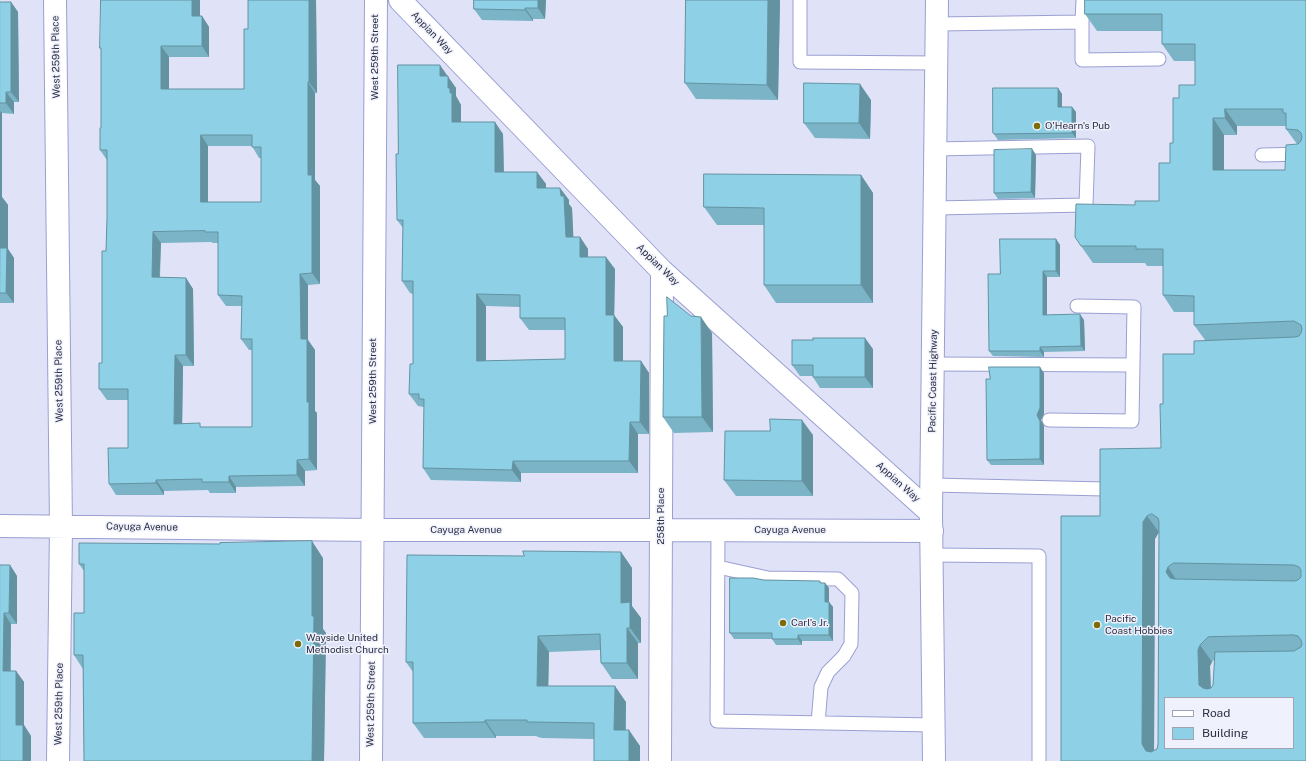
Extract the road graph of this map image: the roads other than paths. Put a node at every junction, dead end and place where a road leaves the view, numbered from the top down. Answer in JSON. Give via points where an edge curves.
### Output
{"nodes":[{"id":1,"x":55,"y":0,"type":"edge"},
{"id":2,"x":376,"y":0,"type":"edge"},
{"id":3,"x":400,"y":0,"type":"edge"},
{"id":4,"x":800,"y":0,"type":"edge"},
{"id":5,"x":937,"y":0,"type":"edge"},
{"id":6,"x":1083,"y":0,"type":"edge"},
{"id":7,"x":1082,"y":22,"type":"junction"},
{"id":8,"x":937,"y":24,"type":"junction"},
{"id":9,"x":1159,"y":59,"type":"dead end"},
{"id":10,"x":936,"y":63,"type":"junction"},
{"id":11,"x":935,"y":148,"type":"junction"},
{"id":12,"x":1306,"y":154,"type":"edge"},
{"id":13,"x":1262,"y":155,"type":"dead end"},
{"id":14,"x":935,"y":208,"type":"junction"},
{"id":15,"x":662,"y":271,"type":"junction"},
{"id":16,"x":1077,"y":306,"type":"dead end"},
{"id":17,"x":934,"y":364,"type":"junction"},
{"id":18,"x":1132,"y":365,"type":"junction"},
{"id":19,"x":1049,"y":420,"type":"dead end"},
{"id":20,"x":932,"y":485,"type":"junction"},
{"id":21,"x":1105,"y":489,"type":"edge"},
{"id":22,"x":931,"y":522,"type":"junction"},
{"id":23,"x":0,"y":526,"type":"edge"},
{"id":24,"x":60,"y":526,"type":"junction"},
{"id":25,"x":373,"y":530,"type":"junction"},
{"id":26,"x":661,"y":530,"type":"junction"},
{"id":27,"x":718,"y":530,"type":"junction"},
{"id":28,"x":932,"y":555,"type":"junction"},
{"id":29,"x":718,"y":567,"type":"junction"},
{"id":30,"x":818,"y":723,"type":"junction"},
{"id":31,"x":934,"y":725,"type":"junction"},
{"id":32,"x":58,"y":761,"type":"edge"},
{"id":33,"x":370,"y":761,"type":"edge"},
{"id":34,"x":660,"y":761,"type":"edge"},
{"id":35,"x":934,"y":761,"type":"edge"},
{"id":36,"x":1039,"y":761,"type":"edge"}],
"edges":[{"from":1,"to":24,"type":"main road","name":"West 259th Place"},
{"from":2,"to":25,"type":"main road","name":"West 259th Street"},
{"from":3,"to":15,"type":"main road","name":"Appian Way"},
{"from":4,"to":10,"type":"lane","via":[[800,62]]},
{"from":5,"to":8,"type":"main road","name":"Pacific Coast Highway"},
{"from":6,"to":7,"type":"lane"},
{"from":7,"to":8,"type":"lane"},
{"from":7,"to":9,"type":"lane","via":[[1082,60]]},
{"from":8,"to":10,"type":"main road","name":"Pacific Coast Highway"},
{"from":10,"to":11,"type":"main road","name":"Pacific Coast Highway"},
{"from":11,"to":14,"type":"main road","name":"Pacific Coast Highway"},
{"from":11,"to":14,"type":"lane","via":[[1088,146],[1086,205]]},
{"from":12,"to":13,"type":"lane"},
{"from":14,"to":17,"type":"main road","name":"Pacific Coast Highway"},
{"from":15,"to":22,"type":"main road","name":"Appian Way"},
{"from":15,"to":26,"type":"main road","name":"258th Place"},
{"from":16,"to":18,"type":"lane","via":[[1134,307]]},
{"from":17,"to":18,"type":"lane"},
{"from":17,"to":20,"type":"main road","name":"Pacific Coast Highway"},
{"from":18,"to":19,"type":"lane","via":[[1132,421]]},
{"from":20,"to":21,"type":"lane"},
{"from":20,"to":22,"type":"main road","name":"Pacific Coast Highway"},
{"from":22,"to":27,"type":"main road","name":"Cayuga Avenue"},
{"from":22,"to":28,"type":"main road","name":"Pacific Coast Highway"},
{"from":23,"to":24,"type":"main road","name":"Cayuga Avenue"},
{"from":24,"to":25,"type":"main road","name":"Cayuga Avenue"},
{"from":24,"to":32,"type":"main road","name":"West 259th Place"},
{"from":25,"to":26,"type":"main road","name":"Cayuga Avenue"},
{"from":25,"to":33,"type":"main road","name":"West 259th Street"},
{"from":26,"to":27,"type":"main road","name":"Cayuga Avenue"},
{"from":26,"to":34,"type":"main road","name":"258th Place"},
{"from":27,"to":29,"type":"lane"},
{"from":28,"to":31,"type":"main road","name":"Pacific Coast Highway"},
{"from":28,"to":36,"type":"lane","via":[[1039,556]]},
{"from":29,"to":30,"type":"lane","via":[[717,721]]},
{"from":29,"to":30,"type":"lane","via":[[768,578],[838,579],[852,593],[850,644],[844,656],[828,672],[821,687]]},
{"from":30,"to":31,"type":"lane"},
{"from":31,"to":35,"type":"main road","name":"Pacific Coast Highway"}]}
